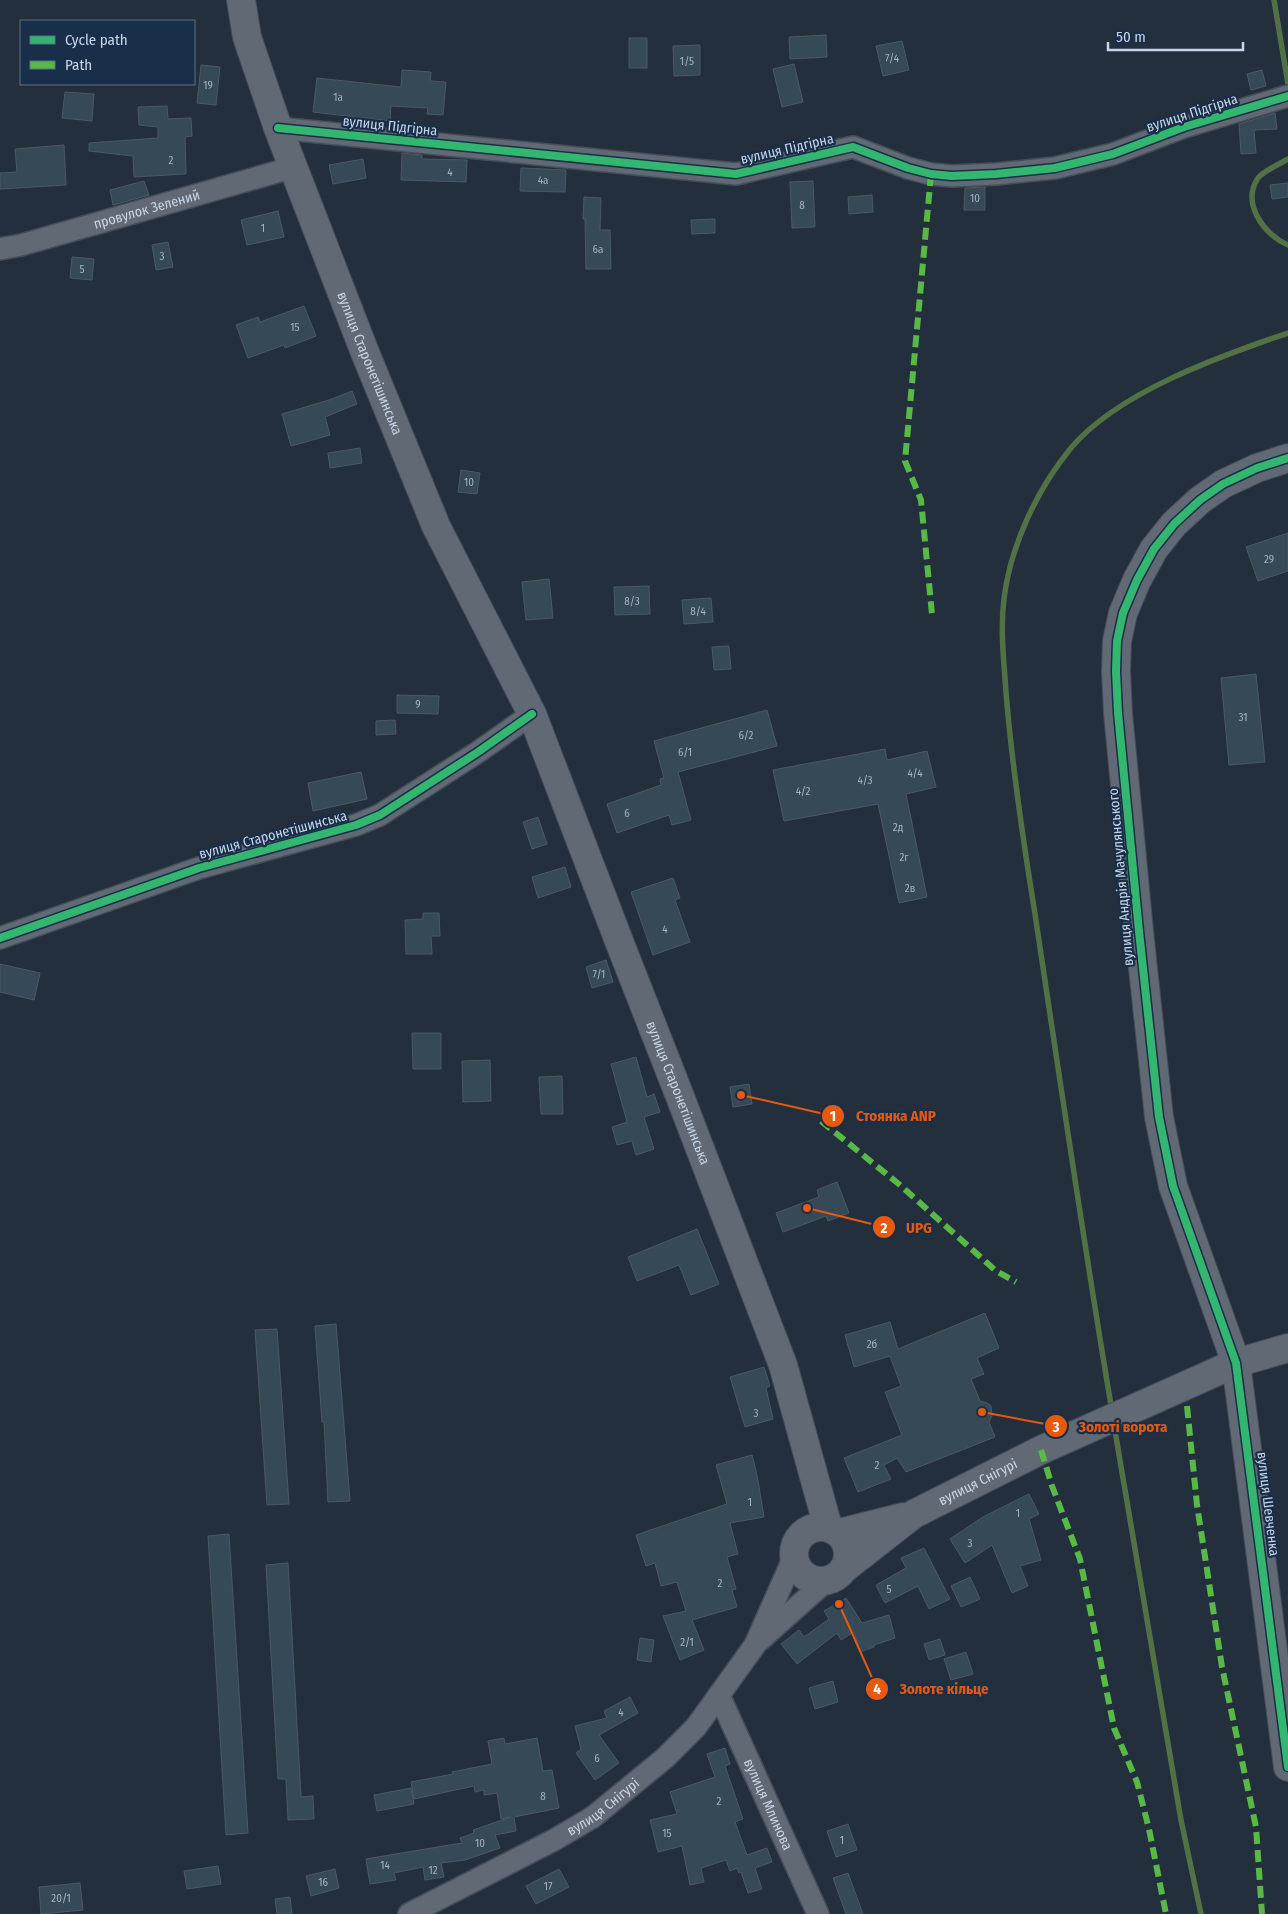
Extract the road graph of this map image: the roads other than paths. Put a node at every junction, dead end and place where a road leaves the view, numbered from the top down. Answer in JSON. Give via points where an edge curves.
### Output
{"nodes":[{"id":1,"x":241,"y":0,"type":"edge"},
{"id":2,"x":1288,"y":96,"type":"edge"},
{"id":3,"x":278,"y":128,"type":"junction"},
{"id":4,"x":294,"y":167,"type":"junction"},
{"id":5,"x":0,"y":249,"type":"edge"},
{"id":6,"x":1288,"y":458,"type":"edge"},
{"id":7,"x":532,"y":714,"type":"junction"},
{"id":8,"x":0,"y":938,"type":"edge"},
{"id":9,"x":1288,"y":1348,"type":"edge"},
{"id":10,"x":1236,"y":1362,"type":"junction"},
{"id":11,"x":813,"y":1474,"type":"junction"},
{"id":12,"x":914,"y":1514,"type":"junction"},
{"id":13,"x":833,"y":1530,"type":"junction"},
{"id":14,"x":794,"y":1551,"type":"junction"},
{"id":15,"x":835,"y":1575,"type":"junction"},
{"id":16,"x":754,"y":1645,"type":"junction"},
{"id":17,"x":719,"y":1696,"type":"junction"},
{"id":18,"x":1288,"y":1768,"type":"edge"},
{"id":19,"x":409,"y":1914,"type":"edge"},
{"id":20,"x":818,"y":1914,"type":"edge"}],
"edges":[{"from":1,"to":3,"type":"main road","name":"вулиця Старонетішинська","via":[[247,37]]},
{"from":2,"to":3,"type":"street","name":"вулиця Підгірна","via":[[1184,127],[1113,154],[1055,168],[961,176],[908,168],[853,147],[736,174]]},
{"from":3,"to":4,"type":"main road","name":"вулиця Старонетішинська"},
{"from":4,"to":5,"type":"street","name":"провулок Зелений"},
{"from":4,"to":7,"type":"main road","name":"вулиця Старонетішинська","via":[[436,526]]},
{"from":6,"to":10,"type":"main road","name":"вулиця Андрія Мачулянського","via":[[1223,484],[1174,524],[1154,549],[1137,580],[1123,613],[1117,640],[1118,713],[1160,1117],[1173,1186]]},
{"from":7,"to":8,"type":"street","name":"вулиця Старонетішинська","via":[[380,815],[356,825],[199,868]]},
{"from":7,"to":11,"type":"main road","name":"вулиця Старонетішинська","via":[[783,1365]]},
{"from":9,"to":10,"type":"main road","name":"вулиця Снігурі"},
{"from":10,"to":12,"type":"main road","name":"вулиця Снігурі","via":[[1041,1450]]},
{"from":10,"to":18,"type":"main road","name":"вулиця Шевченка"},
{"from":11,"to":13,"type":"main road","name":"вулиця Старонетішинська"},
{"from":11,"to":14,"type":"main road"},
{"from":12,"to":13,"type":"main road","name":"вулиця Снігурі"},
{"from":12,"to":15,"type":"main road","name":"вулиця Снігурі"},
{"from":13,"to":14,"type":"main road","via":[[819,1527],[804,1532]]},
{"from":13,"to":15,"type":"main road","via":[[845,1541],[848,1550],[848,1559]]},
{"from":14,"to":15,"type":"main road","via":[[796,1566],[808,1578],[817,1581]]},
{"from":14,"to":16,"type":"street","name":"вулиця Снігурі"},
{"from":15,"to":16,"type":"street","name":"вулиця Снігурі"},
{"from":16,"to":17,"type":"street","name":"вулиця Снігурі"},
{"from":17,"to":19,"type":"street","name":"вулиця Снігурі","via":[[696,1727],[665,1758],[593,1817],[523,1857]]},
{"from":17,"to":20,"type":"street","name":"вулиця Млинова"}]}
